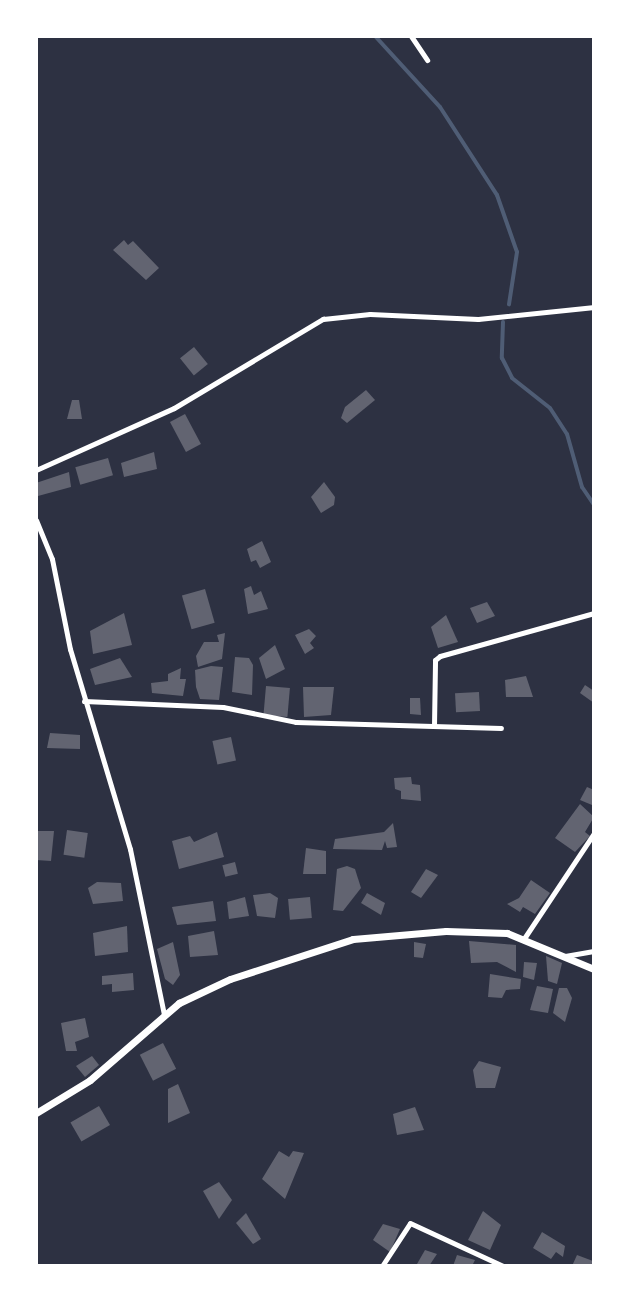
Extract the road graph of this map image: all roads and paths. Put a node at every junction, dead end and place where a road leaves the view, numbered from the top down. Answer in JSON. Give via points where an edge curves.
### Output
{"nodes":[{"id":1,"x":411,"y":36,"type":"edge"},
{"id":2,"x":427,"y":60,"type":"dead end"},
{"id":3,"x":594,"y":307,"type":"edge"},
{"id":4,"x":36,"y":470,"type":"edge"},
{"id":5,"x":36,"y":520,"type":"edge"},
{"id":6,"x":594,"y":614,"type":"edge"},
{"id":7,"x":84,"y":701,"type":"junction"},
{"id":8,"x":434,"y":726,"type":"junction"},
{"id":9,"x":501,"y":728,"type":"dead end"},
{"id":10,"x":594,"y":833,"type":"edge"},
{"id":11,"x":523,"y":940,"type":"junction"},
{"id":12,"x":594,"y":951,"type":"edge"},
{"id":13,"x":566,"y":956,"type":"junction"},
{"id":14,"x":594,"y":969,"type":"edge"},
{"id":15,"x":164,"y":1015,"type":"junction"},
{"id":16,"x":36,"y":1113,"type":"edge"},
{"id":17,"x":382,"y":1266,"type":"edge"},
{"id":18,"x":503,"y":1266,"type":"edge"}],
"edges":[{"from":1,"to":2,"type":"street"},
{"from":3,"to":4,"type":"street","via":[[478,319],[370,314],[323,320],[174,408]]},
{"from":5,"to":7,"type":"street","via":[[52,559]]},
{"from":6,"to":8,"type":"street","via":[[440,656],[435,660]]},
{"from":7,"to":8,"type":"street","via":[[223,708],[296,722]]},
{"from":7,"to":15,"type":"street","via":[[130,849]]},
{"from":8,"to":9,"type":"street"},
{"from":10,"to":11,"type":"street"},
{"from":11,"to":13,"type":"main road"},
{"from":11,"to":15,"type":"main road","via":[[507,933],[446,931],[353,939],[230,979]]},
{"from":12,"to":13,"type":"street"},
{"from":13,"to":14,"type":"main road"},
{"from":15,"to":16,"type":"main road","via":[[90,1080]]},
{"from":17,"to":18,"type":"street","via":[[410,1223]]}]}
